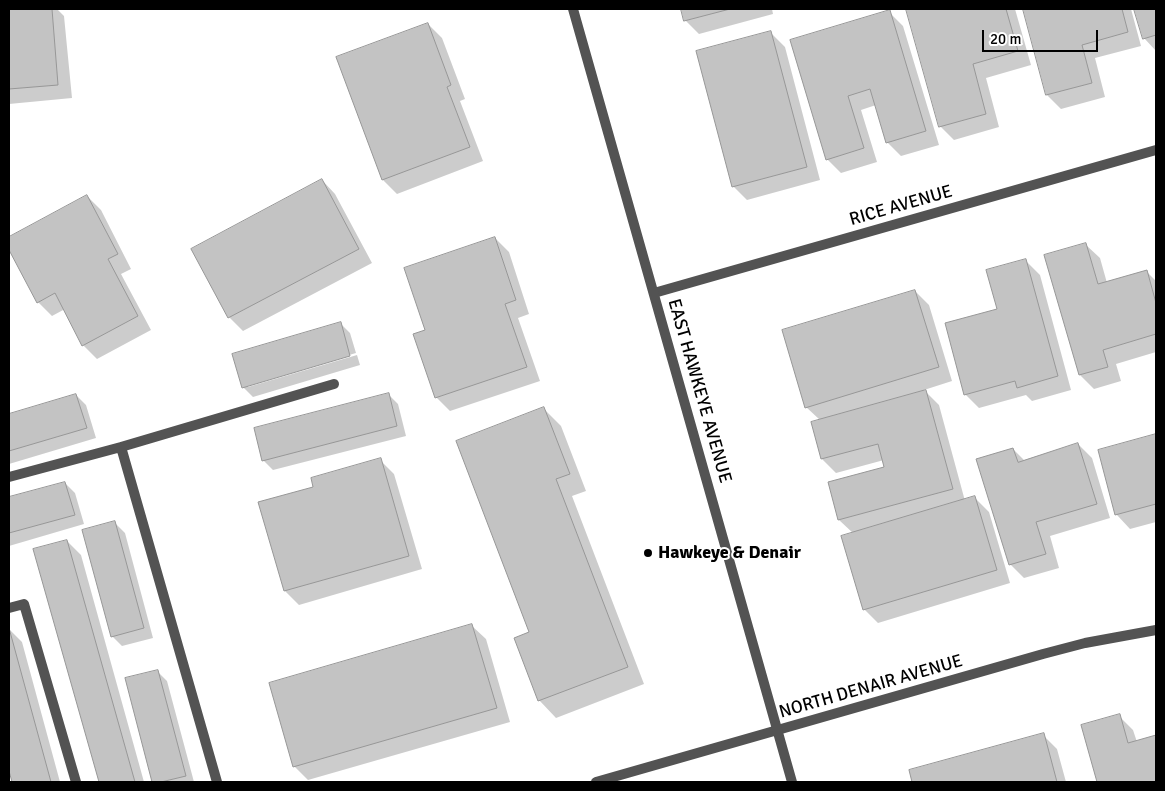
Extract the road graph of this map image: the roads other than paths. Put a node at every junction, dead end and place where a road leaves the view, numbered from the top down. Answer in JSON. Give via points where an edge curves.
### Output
{"nodes":[{"id":1,"x":573,"y":9,"type":"edge"},
{"id":2,"x":1156,"y":150,"type":"edge"},
{"id":3,"x":654,"y":293,"type":"junction"},
{"id":4,"x":334,"y":384,"type":"dead end"},
{"id":5,"x":121,"y":447,"type":"junction"},
{"id":6,"x":9,"y":477,"type":"edge"},
{"id":7,"x":9,"y":608,"type":"edge"},
{"id":8,"x":1156,"y":630,"type":"edge"},
{"id":9,"x":777,"y":730,"type":"junction"},
{"id":10,"x":76,"y":782,"type":"edge"},
{"id":11,"x":217,"y":782,"type":"edge"},
{"id":12,"x":596,"y":782,"type":"edge"},
{"id":13,"x":792,"y":782,"type":"edge"}],
"edges":[{"from":1,"to":3,"type":"street","name":"EAST HAWKEYE AVENUE"},
{"from":2,"to":3,"type":"street","name":"RICE AVENUE"},
{"from":3,"to":9,"type":"street","name":"EAST HAWKEYE AVENUE"},
{"from":4,"to":5,"type":"street"},
{"from":5,"to":6,"type":"street"},
{"from":5,"to":11,"type":"street"},
{"from":7,"to":10,"type":"street","via":[[24,604]]},
{"from":8,"to":9,"type":"street","name":"NORTH DENAIR AVENUE","via":[[1043,654]]},
{"from":9,"to":12,"type":"street","name":"NORTH DENAIR AVENUE"},
{"from":9,"to":13,"type":"street","name":"EAST HAWKEYE AVENUE"}]}
